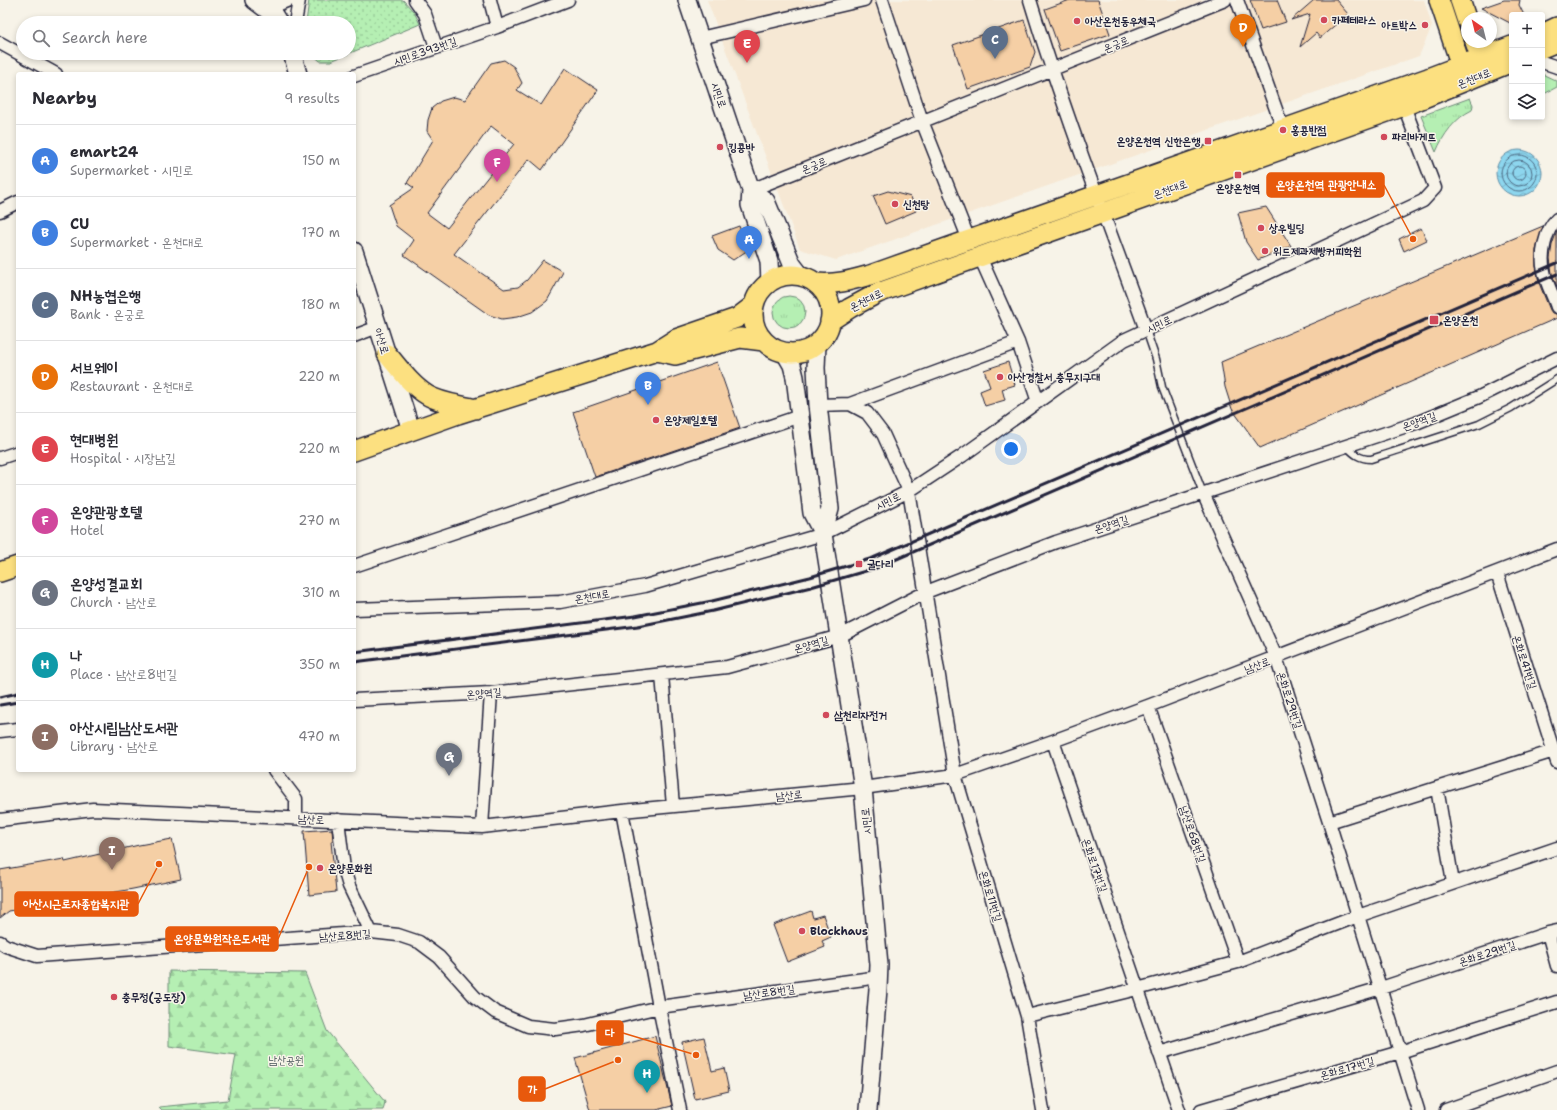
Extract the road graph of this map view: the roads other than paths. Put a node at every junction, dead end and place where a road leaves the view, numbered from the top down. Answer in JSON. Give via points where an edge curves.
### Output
{"nodes":[{"id":1,"x":289,"y":0,"type":"edge"},
{"id":2,"x":299,"y":0,"type":"edge"},
{"id":3,"x":415,"y":0,"type":"edge"},
{"id":4,"x":490,"y":0,"type":"edge"},
{"id":5,"x":687,"y":0,"type":"edge"},
{"id":6,"x":864,"y":0,"type":"edge"},
{"id":7,"x":882,"y":0,"type":"edge"},
{"id":8,"x":1030,"y":0,"type":"edge"},
{"id":9,"x":1224,"y":0,"type":"edge"},
{"id":10,"x":1237,"y":0,"type":"edge"},
{"id":11,"x":1439,"y":0,"type":"edge"},
{"id":12,"x":1460,"y":0,"type":"edge"},
{"id":13,"x":257,"y":1,"type":"edge"},
{"id":14,"x":560,"y":2,"type":"edge"},
{"id":15,"x":1464,"y":12,"type":"edge"},
{"id":16,"x":275,"y":16,"type":"edge"},
{"id":17,"x":297,"y":16,"type":"edge"},
{"id":18,"x":497,"y":27,"type":"junction"},
{"id":19,"x":1557,"y":27,"type":"edge"},
{"id":20,"x":1545,"y":33,"type":"edge"},
{"id":21,"x":700,"y":38,"type":"junction"},
{"id":22,"x":1557,"y":42,"type":"edge"},
{"id":23,"x":0,"y":43,"type":"edge"},
{"id":24,"x":436,"y":47,"type":"junction"},
{"id":25,"x":1509,"y":47,"type":"edge"},
{"id":26,"x":1545,"y":47,"type":"edge"},
{"id":27,"x":16,"y":52,"type":"edge"},
{"id":28,"x":1481,"y":58,"type":"edge"},
{"id":29,"x":31,"y":60,"type":"edge"},
{"id":30,"x":294,"y":60,"type":"edge"},
{"id":31,"x":1509,"y":62,"type":"edge"},
{"id":32,"x":1545,"y":63,"type":"edge"},
{"id":33,"x":1557,"y":68,"type":"edge"},
{"id":34,"x":1051,"y":69,"type":"junction"},
{"id":35,"x":52,"y":72,"type":"edge"},
{"id":36,"x":297,"y":72,"type":"edge"},
{"id":37,"x":1464,"y":74,"type":"junction"},
{"id":38,"x":356,"y":75,"type":"edge"},
{"id":39,"x":1404,"y":106,"type":"junction"},
{"id":40,"x":922,"y":121,"type":"junction"},
{"id":41,"x":1282,"y":129,"type":"junction"},
{"id":42,"x":751,"y":190,"type":"junction"},
{"id":43,"x":1096,"y":195,"type":"junction"},
{"id":44,"x":16,"y":203,"type":"edge"},
{"id":45,"x":0,"y":211,"type":"edge"},
{"id":46,"x":1103,"y":213,"type":"junction"},
{"id":47,"x":1557,"y":219,"type":"edge"},
{"id":48,"x":969,"y":240,"type":"junction"},
{"id":49,"x":356,"y":257,"type":"edge"},
{"id":50,"x":980,"y":257,"type":"junction"},
{"id":51,"x":810,"y":280,"type":"junction"},
{"id":52,"x":770,"y":282,"type":"junction"},
{"id":53,"x":754,"y":305,"type":"junction"},
{"id":54,"x":1557,"y":307,"type":"edge"},
{"id":55,"x":830,"y":321,"type":"junction"},
{"id":56,"x":378,"y":327,"type":"junction"},
{"id":57,"x":1146,"y":330,"type":"junction"},
{"id":58,"x":356,"y":335,"type":"edge"},
{"id":59,"x":764,"y":341,"type":"junction"},
{"id":60,"x":1018,"y":342,"type":"junction"},
{"id":61,"x":817,"y":344,"type":"junction"},
{"id":62,"x":657,"y":352,"type":"junction"},
{"id":63,"x":785,"y":353,"type":"junction"},
{"id":64,"x":387,"y":354,"type":"junction"},
{"id":65,"x":1557,"y":358,"type":"edge"},
{"id":66,"x":1557,"y":379,"type":"edge"},
{"id":67,"x":1038,"y":402,"type":"junction"},
{"id":68,"x":850,"y":404,"type":"junction"},
{"id":69,"x":818,"y":405,"type":"junction"},
{"id":70,"x":475,"y":409,"type":"junction"},
{"id":71,"x":800,"y":416,"type":"junction"},
{"id":72,"x":411,"y":430,"type":"junction"},
{"id":73,"x":1346,"y":446,"type":"junction"},
{"id":74,"x":356,"y":451,"type":"edge"},
{"id":75,"x":16,"y":453,"type":"edge"},
{"id":76,"x":0,"y":458,"type":"edge"},
{"id":77,"x":909,"y":491,"type":"junction"},
{"id":78,"x":1203,"y":493,"type":"junction"},
{"id":79,"x":823,"y":534,"type":"junction"},
{"id":80,"x":1557,"y":549,"type":"edge"},
{"id":81,"x":356,"y":565,"type":"edge"},
{"id":82,"x":16,"y":567,"type":"edge"},
{"id":83,"x":0,"y":572,"type":"edge"},
{"id":84,"x":1496,"y":572,"type":"junction"},
{"id":85,"x":926,"y":592,"type":"junction"},
{"id":86,"x":356,"y":609,"type":"edge"},
{"id":87,"x":840,"y":636,"type":"junction"},
{"id":88,"x":1276,"y":657,"type":"junction"},
{"id":89,"x":662,"y":675,"type":"junction"},
{"id":90,"x":491,"y":693,"type":"junction"},
{"id":91,"x":356,"y":700,"type":"edge"},
{"id":92,"x":1148,"y":706,"type":"junction"},
{"id":93,"x":16,"y":729,"type":"edge"},
{"id":94,"x":0,"y":731,"type":"edge"},
{"id":95,"x":1053,"y":741,"type":"junction"},
{"id":96,"x":1556,"y":755,"type":"edge"},
{"id":97,"x":276,"y":772,"type":"edge"},
{"id":98,"x":955,"y":775,"type":"junction"},
{"id":99,"x":863,"y":788,"type":"junction"},
{"id":100,"x":1437,"y":788,"type":"junction"},
{"id":101,"x":673,"y":806,"type":"junction"},
{"id":102,"x":622,"y":811,"type":"junction"},
{"id":103,"x":296,"y":818,"type":"junction"},
{"id":104,"x":0,"y":820,"type":"edge"},
{"id":105,"x":338,"y":820,"type":"junction"},
{"id":106,"x":1329,"y":822,"type":"junction"},
{"id":107,"x":482,"y":827,"type":"junction"},
{"id":108,"x":1557,"y":848,"type":"edge"},
{"id":109,"x":1453,"y":883,"type":"junction"},
{"id":110,"x":1358,"y":916,"type":"junction"},
{"id":111,"x":371,"y":932,"type":"junction"},
{"id":112,"x":1552,"y":932,"type":"edge"},
{"id":113,"x":0,"y":943,"type":"edge"},
{"id":114,"x":1238,"y":962,"type":"junction"},
{"id":115,"x":1557,"y":966,"type":"edge"},
{"id":116,"x":879,"y":977,"type":"junction"},
{"id":117,"x":1381,"y":988,"type":"junction"},
{"id":118,"x":1137,"y":989,"type":"junction"},
{"id":119,"x":1557,"y":1002,"type":"edge"},
{"id":120,"x":659,"y":1006,"type":"junction"},
{"id":121,"x":1027,"y":1016,"type":"junction"},
{"id":122,"x":1400,"y":1052,"type":"junction"},
{"id":123,"x":1159,"y":1053,"type":"junction"},
{"id":124,"x":1557,"y":1071,"type":"edge"},
{"id":125,"x":680,"y":1110,"type":"edge"},
{"id":126,"x":868,"y":1110,"type":"edge"},
{"id":127,"x":1043,"y":1110,"type":"edge"},
{"id":128,"x":1179,"y":1110,"type":"edge"},
{"id":129,"x":1202,"y":1110,"type":"edge"},
{"id":130,"x":1418,"y":1110,"type":"edge"},
{"id":131,"x":1446,"y":1110,"type":"edge"}],
"edges":[{"from":1,"to":13,"type":"street","via":[[277,5]]},
{"from":2,"to":17,"type":"street"},
{"from":3,"to":24,"type":"street","via":[[425,14]]},
{"from":4,"to":18,"type":"street"},
{"from":5,"to":21,"type":"main road","name":"시민로"},
{"from":6,"to":21,"type":"street"},
{"from":7,"to":40,"type":"street"},
{"from":8,"to":34,"type":"street"},
{"from":9,"to":34,"type":"street","name":"온궁로"},
{"from":10,"to":41,"type":"street"},
{"from":11,"to":37,"type":"main road"},
{"from":12,"to":15,"type":"main road"},
{"from":13,"to":16,"type":"main road"},
{"from":14,"to":18,"type":"street","name":"시민로393번길"},
{"from":18,"to":24,"type":"street","name":"시민로393번길"},
{"from":19,"to":20,"type":"main road"},
{"from":21,"to":42,"type":"main road","name":"시민로"},
{"from":22,"to":26,"type":"main road"},
{"from":23,"to":27,"type":"street"},
{"from":24,"to":38,"type":"street","name":"시민로393번길"},
{"from":25,"to":28,"type":"main road","name":"온천대로"},
{"from":28,"to":31,"type":"main road","name":"온천대로"},
{"from":28,"to":37,"type":"main road","name":"온천대로"},
{"from":29,"to":35,"type":"street"},
{"from":30,"to":36,"type":"main road"},
{"from":32,"to":33,"type":"street"},
{"from":34,"to":40,"type":"street","name":"온궁로"},
{"from":34,"to":43,"type":"street"},
{"from":37,"to":39,"type":"main road","name":"온천대로"},
{"from":37,"to":41,"type":"main road","name":"온천대로"},
{"from":39,"to":46,"type":"main road","name":"온천대로"},
{"from":39,"to":57,"type":"street","name":"시민로","via":[[1435,188],[1423,201]]},
{"from":40,"to":42,"type":"street","name":"온궁로"},
{"from":40,"to":48,"type":"street"},
{"from":41,"to":43,"type":"main road","name":"온천대로"},
{"from":42,"to":51,"type":"main road","via":[[766,201],[792,264]]},
{"from":42,"to":52,"type":"main road","name":"시민로","via":[[750,205],[769,261]]},
{"from":43,"to":46,"type":"street"},
{"from":43,"to":48,"type":"main road","name":"온천대로"},
{"from":44,"to":45,"type":"street"},
{"from":46,"to":50,"type":"main road","name":"온천대로"},
{"from":46,"to":57,"type":"street"},
{"from":47,"to":54,"type":"street","via":[[1551,224],[1543,247],[1543,270]]},
{"from":48,"to":51,"type":"main road","name":"온천대로","via":[[870,275],[826,284]]},
{"from":49,"to":56,"type":"main road","name":"아산로"},
{"from":50,"to":55,"type":"main road","name":"온천대로","via":[[878,293]]},
{"from":50,"to":60,"type":"street"},
{"from":51,"to":52,"type":"main road","via":[[794,275],[782,276]]},
{"from":51,"to":55,"type":"main road","via":[[825,292],[830,304]]},
{"from":52,"to":53,"type":"main road","via":[[761,290]]},
{"from":53,"to":59,"type":"main road","via":[[754,325]]},
{"from":53,"to":62,"type":"main road","via":[[737,318],[676,339]]},
{"from":55,"to":61,"type":"main road","via":[[826,334]]},
{"from":56,"to":58,"type":"street"},
{"from":56,"to":64,"type":"main road","name":"아산로"},
{"from":57,"to":67,"type":"street","name":"시민로","via":[[1124,340]]},
{"from":57,"to":78,"type":"lane","via":[[1162,387]]},
{"from":59,"to":62,"type":"main road","via":[[740,338],[675,355]]},
{"from":59,"to":63,"type":"main road"},
{"from":60,"to":67,"type":"street"},
{"from":60,"to":68,"type":"street"},
{"from":61,"to":63,"type":"main road","via":[[802,352]]},
{"from":61,"to":69,"type":"main road","name":"시민로"},
{"from":62,"to":70,"type":"main road"},
{"from":63,"to":71,"type":"main road","name":"시민로","via":[[792,365]]},
{"from":64,"to":70,"type":"main road","via":[[427,395]]},
{"from":64,"to":72,"type":"main road","name":"아산로"},
{"from":65,"to":73,"type":"street","name":"온양역길","via":[[1448,411]]},
{"from":66,"to":73,"type":"lane","via":[[1495,417],[1371,459],[1356,456]]},
{"from":67,"to":77,"type":"street","name":"시민로"},
{"from":68,"to":69,"type":"street"},
{"from":68,"to":77,"type":"street","via":[[867,413],[883,434]]},
{"from":69,"to":79,"type":"main road","name":"시민로","via":[[830,510]]},
{"from":70,"to":72,"type":"main road"},
{"from":71,"to":79,"type":"main road","name":"시민로","via":[[812,513]]},
{"from":71,"to":81,"type":"street"},
{"from":72,"to":74,"type":"main road"},
{"from":73,"to":78,"type":"street","name":"온양역길"},
{"from":75,"to":76,"type":"street"},
{"from":77,"to":79,"type":"street","name":"시민로"},
{"from":77,"to":85,"type":"street"},
{"from":78,"to":85,"type":"street","name":"온양역길","via":[[1056,542]]},
{"from":78,"to":88,"type":"street","name":"온화로29번길"},
{"from":79,"to":86,"type":"street","name":"온천대로","via":[[644,586],[560,602]]},
{"from":79,"to":87,"type":"main road","name":"시민로"},
{"from":80,"to":84,"type":"street","name":"남산로"},
{"from":82,"to":83,"type":"main road"},
{"from":84,"to":88,"type":"street","name":"남산로"},
{"from":84,"to":96,"type":"street","name":"온화로41번길"},
{"from":85,"to":87,"type":"street","name":"온양역길"},
{"from":85,"to":98,"type":"street"},
{"from":87,"to":89,"type":"street","name":"온양역길","via":[[727,667]]},
{"from":87,"to":99,"type":"main road","name":"시민로"},
{"from":88,"to":92,"type":"street","name":"남산로"},
{"from":88,"to":106,"type":"street","name":"온화로29번길"},
{"from":89,"to":90,"type":"street","name":"온양역길"},
{"from":89,"to":101,"type":"street"},
{"from":90,"to":91,"type":"street","name":"온양역길"},
{"from":90,"to":107,"type":"street"},
{"from":92,"to":95,"type":"street","name":"남산로"},
{"from":92,"to":114,"type":"street","name":"남산로68번길"},
{"from":93,"to":94,"type":"street"},
{"from":95,"to":98,"type":"street","name":"남산로"},
{"from":95,"to":118,"type":"street","name":"온화로17번길"},
{"from":96,"to":100,"type":"street"},
{"from":97,"to":103,"type":"street","via":[[296,799]]},
{"from":98,"to":99,"type":"street","name":"남산로"},
{"from":98,"to":121,"type":"street","name":"온화로11번길"},
{"from":99,"to":101,"type":"street","name":"남산로"},
{"from":99,"to":116,"type":"main road","name":"시민로"},
{"from":100,"to":106,"type":"street"},
{"from":100,"to":109,"type":"street"},
{"from":101,"to":102,"type":"street","name":"남산로"},
{"from":102,"to":107,"type":"street","name":"남산로"},
{"from":102,"to":120,"type":"street"},
{"from":103,"to":104,"type":"street","name":"남산로","via":[[93,809]]},
{"from":103,"to":105,"type":"street","name":"남산로"},
{"from":105,"to":107,"type":"street","name":"남산로"},
{"from":105,"to":111,"type":"street","via":[[344,869],[349,886]]},
{"from":106,"to":110,"type":"street","name":"온화로29번길"},
{"from":108,"to":109,"type":"street"},
{"from":109,"to":110,"type":"street"},
{"from":110,"to":114,"type":"street"},
{"from":110,"to":117,"type":"street","name":"온화로29번길"},
{"from":111,"to":113,"type":"street","name":"남산로8번길","via":[[37,956]]},
{"from":111,"to":120,"type":"street","name":"남산로8번길","via":[[398,934],[419,942],[439,957],[475,997],[495,1012],[528,1026],[555,1029],[584,1025]]},
{"from":112,"to":115,"type":"street","name":"온화로29번길"},
{"from":112,"to":117,"type":"street","name":"온화로29번길"},
{"from":114,"to":118,"type":"street"},
{"from":116,"to":120,"type":"street","name":"남산로8번길"},
{"from":116,"to":126,"type":"main road","name":"시민로"},
{"from":117,"to":122,"type":"street","name":"온화로29번길"},
{"from":117,"to":123,"type":"street"},
{"from":118,"to":121,"type":"street"},
{"from":118,"to":123,"type":"street","name":"온화로17번길"},
{"from":119,"to":122,"type":"street"},
{"from":120,"to":125,"type":"street"},
{"from":121,"to":127,"type":"street","name":"온화로11번길"},
{"from":122,"to":129,"type":"street","name":"온화로17번길"},
{"from":122,"to":130,"type":"street","name":"온화로29번길"},
{"from":123,"to":128,"type":"street","name":"온화로17번길"},
{"from":124,"to":131,"type":"street"}]}
